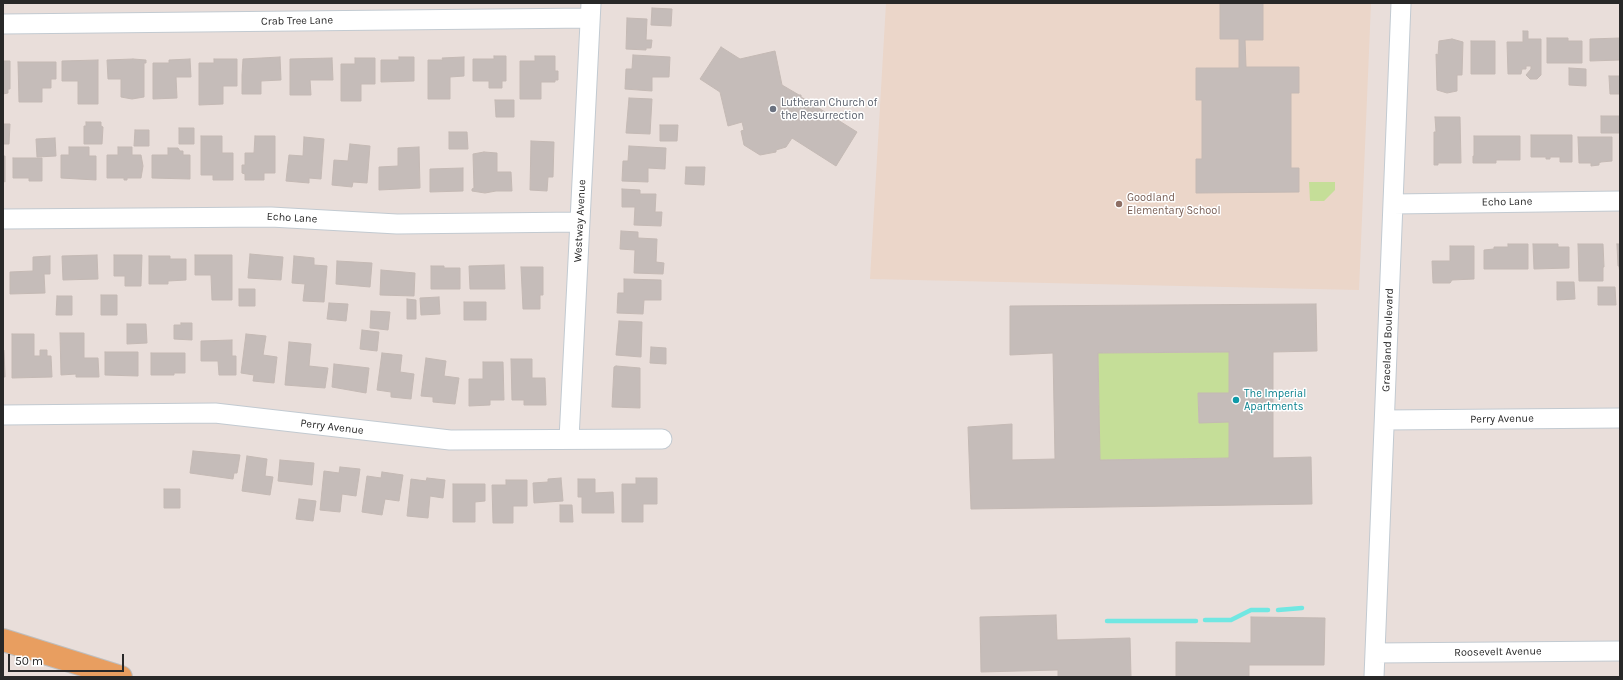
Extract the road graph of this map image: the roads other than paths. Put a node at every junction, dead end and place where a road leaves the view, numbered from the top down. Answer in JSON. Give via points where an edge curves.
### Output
{"nodes":[{"id":1,"x":1401,"y":3,"type":"edge"},
{"id":2,"x":590,"y":11,"type":"edge"},
{"id":3,"x":3,"y":24,"type":"edge"},
{"id":4,"x":1620,"y":201,"type":"edge"},
{"id":5,"x":1393,"y":204,"type":"junction"},
{"id":6,"x":3,"y":219,"type":"edge"},
{"id":7,"x":580,"y":222,"type":"junction"},
{"id":8,"x":3,"y":415,"type":"edge"},
{"id":9,"x":1620,"y":418,"type":"edge"},
{"id":10,"x":1385,"y":420,"type":"junction"},
{"id":11,"x":662,"y":438,"type":"dead end"},
{"id":12,"x":569,"y":439,"type":"junction"},
{"id":13,"x":3,"y":640,"type":"edge"},
{"id":14,"x":1620,"y":651,"type":"edge"},
{"id":15,"x":1375,"y":653,"type":"junction"},
{"id":16,"x":121,"y":677,"type":"edge"},
{"id":17,"x":1374,"y":677,"type":"edge"}],
"edges":[{"from":1,"to":5,"type":"street","name":"Graceland Boulevard"},
{"from":2,"to":3,"type":"street","name":"Crab Tree Lane"},
{"from":2,"to":7,"type":"street","name":"Westway Avenue"},
{"from":4,"to":5,"type":"street","name":"Echo Lane"},
{"from":5,"to":10,"type":"street","name":"Graceland Boulevard"},
{"from":6,"to":7,"type":"street","name":"Echo Lane","via":[[271,217],[397,224]]},
{"from":7,"to":12,"type":"street","name":"Westway Avenue"},
{"from":8,"to":12,"type":"street","name":"Perry Avenue","via":[[215,413],[450,440]]},
{"from":9,"to":10,"type":"street","name":"Perry Avenue"},
{"from":10,"to":15,"type":"street","name":"Graceland Boulevard"},
{"from":11,"to":12,"type":"street","name":"Perry Avenue"},
{"from":13,"to":16,"type":"main road"},
{"from":14,"to":15,"type":"street","name":"Roosevelt Avenue"},
{"from":15,"to":17,"type":"street","name":"Graceland Boulevard"}]}
